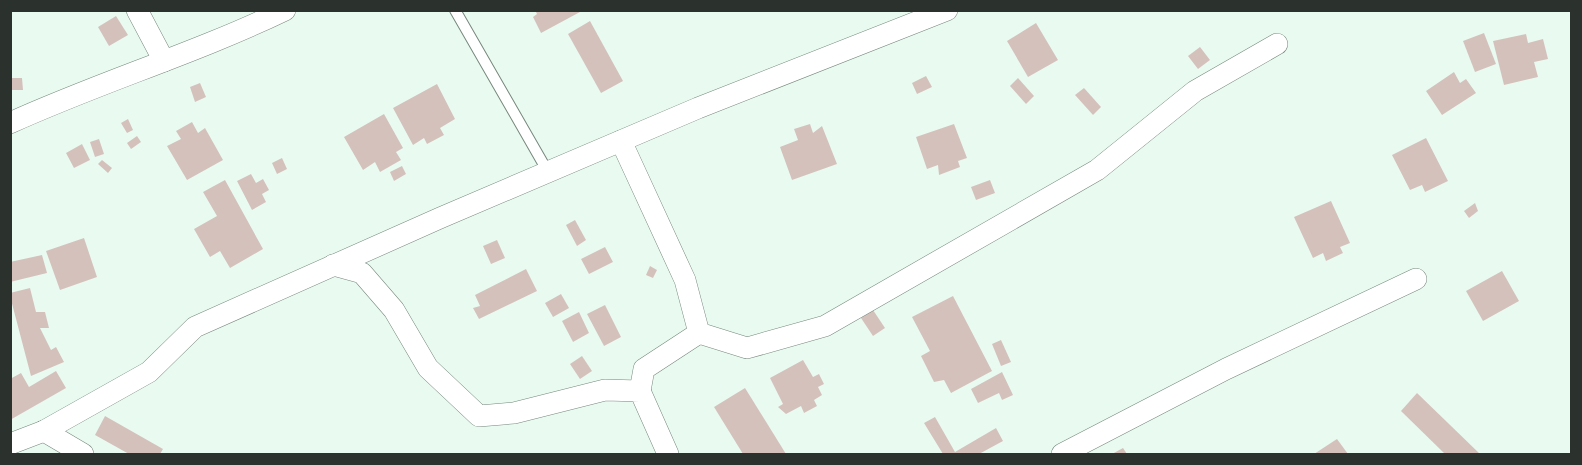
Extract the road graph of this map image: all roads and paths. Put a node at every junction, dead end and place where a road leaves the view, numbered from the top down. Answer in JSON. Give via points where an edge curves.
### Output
{"nodes":[{"id":1,"x":137,"y":10,"type":"edge"},
{"id":2,"x":285,"y":10,"type":"edge"},
{"id":3,"x":455,"y":10,"type":"edge"},
{"id":4,"x":947,"y":10,"type":"edge"},
{"id":5,"x":1277,"y":44,"type":"dead end"},
{"id":6,"x":164,"y":61,"type":"junction"},
{"id":7,"x":10,"y":123,"type":"edge"},
{"id":8,"x":621,"y":141,"type":"junction"},
{"id":9,"x":548,"y":172,"type":"junction"},
{"id":10,"x":333,"y":265,"type":"junction"},
{"id":11,"x":1416,"y":279,"type":"dead end"},
{"id":12,"x":699,"y":333,"type":"junction"},
{"id":13,"x":640,"y":391,"type":"junction"},
{"id":14,"x":45,"y":431,"type":"junction"},
{"id":15,"x":10,"y":444,"type":"edge"},
{"id":16,"x":83,"y":454,"type":"edge"},
{"id":17,"x":668,"y":454,"type":"edge"},
{"id":18,"x":1062,"y":454,"type":"edge"}],
"edges":[{"from":1,"to":6,"type":"street"},
{"from":2,"to":6,"type":"street"},
{"from":3,"to":9,"type":"lane"},
{"from":4,"to":8,"type":"street"},
{"from":5,"to":12,"type":"street","via":[[1195,91],[1096,170],[825,327],[747,348]]},
{"from":6,"to":7,"type":"street"},
{"from":8,"to":9,"type":"street"},
{"from":8,"to":12,"type":"street","via":[[685,280]]},
{"from":9,"to":10,"type":"street"},
{"from":10,"to":13,"type":"street","via":[[362,273],[394,310],[428,368],[479,416],[514,413],[605,390]]},
{"from":10,"to":14,"type":"street","via":[[195,327],[149,372]]},
{"from":11,"to":18,"type":"street","via":[[1226,369]]},
{"from":12,"to":13,"type":"street","via":[[644,369]]},
{"from":13,"to":17,"type":"street"},
{"from":14,"to":15,"type":"street"},
{"from":14,"to":16,"type":"street"}]}
